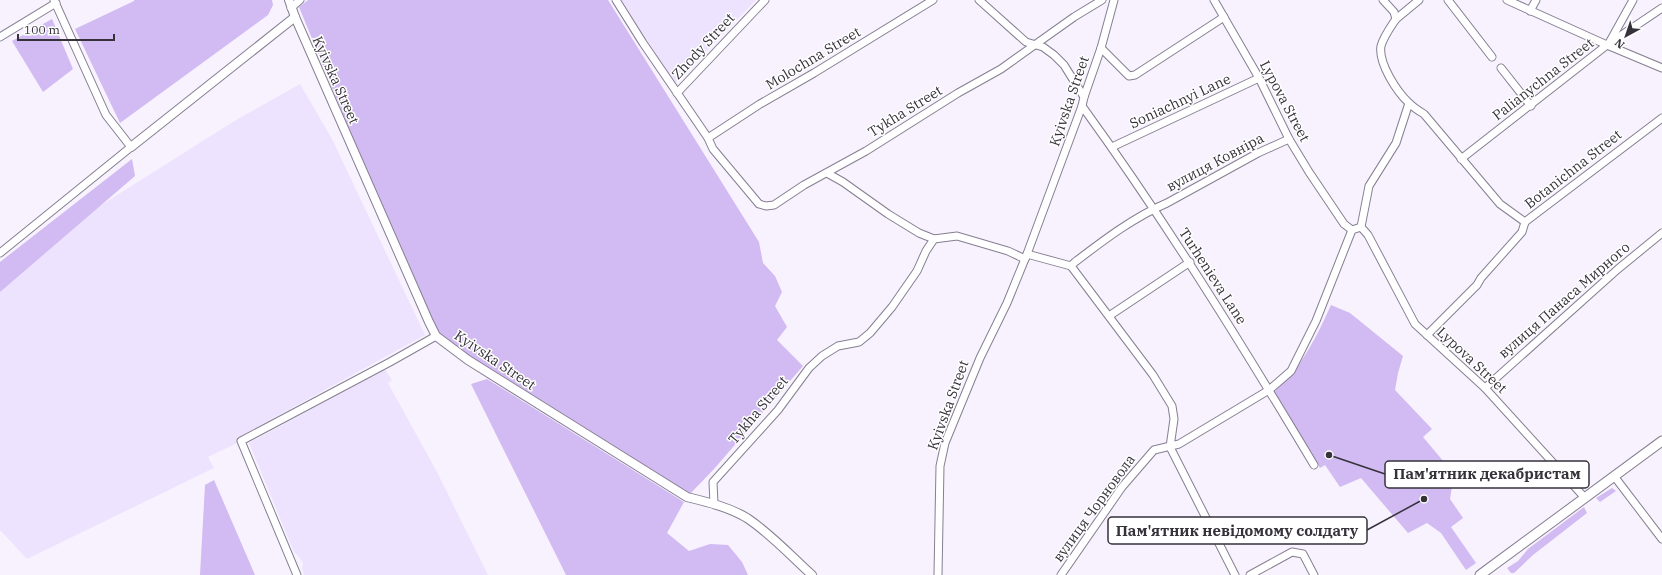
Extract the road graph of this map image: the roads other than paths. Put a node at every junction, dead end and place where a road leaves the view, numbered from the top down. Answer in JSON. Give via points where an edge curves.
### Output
{"nodes":[{"id":1,"x":300,"y":0,"type":"edge"},
{"id":2,"x":616,"y":0,"type":"edge"},
{"id":3,"x":765,"y":0,"type":"edge"},
{"id":4,"x":933,"y":0,"type":"edge"},
{"id":5,"x":979,"y":0,"type":"edge"},
{"id":6,"x":1102,"y":0,"type":"edge"},
{"id":7,"x":1114,"y":0,"type":"edge"},
{"id":8,"x":1214,"y":0,"type":"edge"},
{"id":9,"x":1383,"y":0,"type":"edge"},
{"id":10,"x":1419,"y":0,"type":"edge"},
{"id":11,"x":1448,"y":0,"type":"edge"},
{"id":12,"x":1507,"y":0,"type":"edge"},
{"id":13,"x":1536,"y":0,"type":"edge"},
{"id":14,"x":1633,"y":0,"type":"edge"},
{"id":15,"x":55,"y":2,"type":"edge"},
{"id":16,"x":290,"y":4,"type":"edge"},
{"id":17,"x":1662,"y":8,"type":"edge"},
{"id":18,"x":1530,"y":11,"type":"junction"},
{"id":19,"x":295,"y":17,"type":"junction"},
{"id":20,"x":1224,"y":17,"type":"junction"},
{"id":21,"x":1396,"y":19,"type":"junction"},
{"id":22,"x":0,"y":37,"type":"edge"},
{"id":23,"x":1035,"y":44,"type":"junction"},
{"id":24,"x":1607,"y":45,"type":"junction"},
{"id":25,"x":1101,"y":48,"type":"junction"},
{"id":26,"x":1492,"y":57,"type":"dead end"},
{"id":27,"x":1501,"y":68,"type":"dead end"},
{"id":28,"x":1662,"y":68,"type":"edge"},
{"id":29,"x":1259,"y":78,"type":"junction"},
{"id":30,"x":677,"y":92,"type":"junction"},
{"id":31,"x":1084,"y":97,"type":"junction"},
{"id":32,"x":1409,"y":103,"type":"junction"},
{"id":33,"x":1082,"y":106,"type":"junction"},
{"id":34,"x":1531,"y":106,"type":"junction"},
{"id":35,"x":1662,"y":118,"type":"edge"},
{"id":36,"x":708,"y":138,"type":"junction"},
{"id":37,"x":1289,"y":138,"type":"junction"},
{"id":38,"x":131,"y":147,"type":"junction"},
{"id":39,"x":1112,"y":147,"type":"junction"},
{"id":40,"x":1461,"y":159,"type":"junction"},
{"id":41,"x":827,"y":173,"type":"junction"},
{"id":42,"x":1154,"y":209,"type":"junction"},
{"id":43,"x":1525,"y":222,"type":"junction"},
{"id":44,"x":1360,"y":227,"type":"junction"},
{"id":45,"x":1352,"y":230,"type":"junction"},
{"id":46,"x":1662,"y":233,"type":"edge"},
{"id":47,"x":934,"y":239,"type":"junction"},
{"id":48,"x":0,"y":253,"type":"edge"},
{"id":49,"x":1026,"y":257,"type":"junction"},
{"id":50,"x":1190,"y":262,"type":"junction"},
{"id":51,"x":1071,"y":266,"type":"junction"},
{"id":52,"x":1109,"y":316,"type":"junction"},
{"id":53,"x":1427,"y":335,"type":"junction"},
{"id":54,"x":436,"y":336,"type":"junction"},
{"id":55,"x":1485,"y":388,"type":"junction"},
{"id":56,"x":1269,"y":390,"type":"junction"},
{"id":57,"x":1662,"y":441,"type":"edge"},
{"id":58,"x":1170,"y":447,"type":"junction"},
{"id":59,"x":1314,"y":466,"type":"dead end"},
{"id":60,"x":1614,"y":476,"type":"junction"},
{"id":61,"x":1585,"y":498,"type":"junction"},
{"id":62,"x":714,"y":504,"type":"junction"},
{"id":63,"x":1662,"y":539,"type":"edge"},
{"id":64,"x":297,"y":575,"type":"edge"},
{"id":65,"x":812,"y":575,"type":"edge"},
{"id":66,"x":938,"y":575,"type":"edge"},
{"id":67,"x":1061,"y":575,"type":"edge"},
{"id":68,"x":1235,"y":575,"type":"edge"},
{"id":69,"x":1250,"y":575,"type":"edge"},
{"id":70,"x":1314,"y":575,"type":"edge"},
{"id":71,"x":1480,"y":575,"type":"edge"}],
"edges":[{"from":1,"to":16,"type":"street"},
{"from":2,"to":30,"type":"street","name":"Tykha Street"},
{"from":3,"to":30,"type":"street","name":"Zhody Street"},
{"from":4,"to":36,"type":"street","name":"Molochna Street"},
{"from":5,"to":23,"type":"street","via":[[1026,42]]},
{"from":6,"to":23,"type":"street","name":"Tykha Street"},
{"from":7,"to":25,"type":"street","name":"Kyivska Street"},
{"from":8,"to":20,"type":"street","name":"Lypova Street"},
{"from":9,"to":21,"type":"street","via":[[1394,12]]},
{"from":10,"to":21,"type":"street"},
{"from":11,"to":26,"type":"street"},
{"from":12,"to":18,"type":"street"},
{"from":13,"to":18,"type":"street"},
{"from":14,"to":24,"type":"street"},
{"from":15,"to":22,"type":"street"},
{"from":15,"to":38,"type":"street","via":[[106,115]]},
{"from":16,"to":19,"type":"street","name":"Kyivska Street"},
{"from":17,"to":24,"type":"street","name":"Palianychna Street"},
{"from":18,"to":24,"type":"street"},
{"from":19,"to":38,"type":"street"},
{"from":19,"to":54,"type":"street","name":"Kyivska Street"},
{"from":20,"to":25,"type":"street","via":[[1135,75],[1129,76]]},
{"from":20,"to":29,"type":"street","name":"Lypova Street"},
{"from":21,"to":32,"type":"street","via":[[1381,48],[1384,65],[1394,84]]},
{"from":23,"to":31,"type":"street","via":[[1043,47],[1064,65]]},
{"from":23,"to":41,"type":"street","name":"Tykha Street","via":[[1001,69]]},
{"from":24,"to":28,"type":"street"},
{"from":24,"to":34,"type":"street","name":"Palianychna Street"},
{"from":25,"to":31,"type":"street","name":"Kyivska Street"},
{"from":27,"to":34,"type":"street"},
{"from":29,"to":37,"type":"street","name":"Lypova Street"},
{"from":29,"to":39,"type":"street","name":"Soniachnyi Lane"},
{"from":30,"to":36,"type":"street","name":"Tykha Street"},
{"from":31,"to":33,"type":"street","name":"Kyivska Street"},
{"from":32,"to":40,"type":"street","via":[[1424,114]]},
{"from":32,"to":44,"type":"street","via":[[1396,143],[1369,186]]},
{"from":33,"to":39,"type":"street","name":"Turhenieva Lane"},
{"from":33,"to":49,"type":"street","name":"Kyivska Street"},
{"from":34,"to":40,"type":"street","name":"Palianychna Street"},
{"from":35,"to":43,"type":"street","name":"Botanichna Street"},
{"from":36,"to":41,"type":"street","name":"Tykha Street","via":[[713,149],[759,204],[774,205]]},
{"from":37,"to":42,"type":"street","name":"вулиця Ковніра"},
{"from":37,"to":45,"type":"street","name":"Lypova Street","via":[[1344,224]]},
{"from":38,"to":48,"type":"street"},
{"from":39,"to":42,"type":"street","name":"Turhenieva Lane"},
{"from":40,"to":43,"type":"street","via":[[1500,204]]},
{"from":41,"to":47,"type":"street","via":[[913,230]]},
{"from":42,"to":50,"type":"street","name":"Turhenieva Lane"},
{"from":42,"to":51,"type":"street","via":[[1114,234]]},
{"from":43,"to":53,"type":"street","name":"Botanichna Street","via":[[1522,232],[1477,285]]},
{"from":44,"to":45,"type":"street"},
{"from":44,"to":53,"type":"street","name":"Lypova Street","via":[[1368,235],[1415,324]]},
{"from":45,"to":56,"type":"street","name":"вулиця Чорновола","via":[[1311,331],[1291,371]]},
{"from":46,"to":55,"type":"street","name":"вулиця Панаса Мирного"},
{"from":47,"to":49,"type":"street","via":[[957,236]]},
{"from":47,"to":62,"type":"street","name":"Tykha Street","via":[[917,271],[870,333],[859,342],[838,346],[813,364],[778,410],[713,482]]},
{"from":49,"to":51,"type":"street"},
{"from":49,"to":66,"type":"street","name":"Kyivska Street","via":[[945,443],[940,466]]},
{"from":50,"to":52,"type":"street"},
{"from":50,"to":56,"type":"street","name":"Turhenieva Lane"},
{"from":51,"to":52,"type":"street"},
{"from":52,"to":58,"type":"street","via":[[1153,375],[1172,406],[1174,419]]},
{"from":53,"to":55,"type":"street","name":"Lypova Street"},
{"from":54,"to":62,"type":"street","name":"Kyivska Street","via":[[474,364],[687,497]]},
{"from":54,"to":64,"type":"street","via":[[241,441]]},
{"from":55,"to":61,"type":"street","name":"Lypova Street"},
{"from":56,"to":58,"type":"street","name":"вулиця Чорновола"},
{"from":56,"to":59,"type":"street","name":"Turhenieva Lane"},
{"from":57,"to":60,"type":"main road"},
{"from":58,"to":67,"type":"street","name":"вулиця Чорновола","via":[[1154,450],[1122,486]]},
{"from":58,"to":68,"type":"street"},
{"from":60,"to":61,"type":"main road"},
{"from":60,"to":63,"type":"street"},
{"from":61,"to":71,"type":"main road"},
{"from":62,"to":65,"type":"street","name":"Kyivska Street","via":[[747,518]]},
{"from":69,"to":70,"type":"street","via":[[1292,552],[1297,552],[1303,554]]}]}
